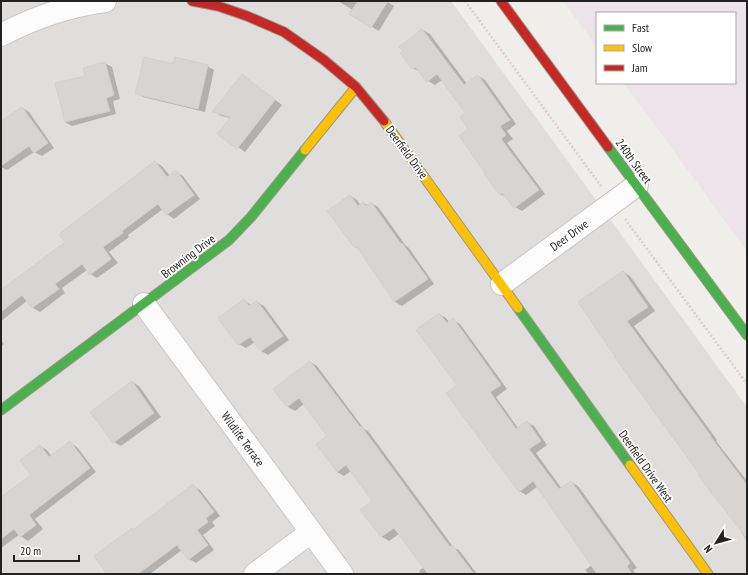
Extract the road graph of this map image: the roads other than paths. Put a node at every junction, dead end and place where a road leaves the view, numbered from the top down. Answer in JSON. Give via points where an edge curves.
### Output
{"nodes":[{"id":1,"x":105,"y":1,"type":"edge"},
{"id":2,"x":192,"y":1,"type":"edge"},
{"id":3,"x":501,"y":1,"type":"edge"},
{"id":4,"x":1,"y":35,"type":"edge"},
{"id":5,"x":356,"y":87,"type":"junction"},
{"id":6,"x":637,"y":185,"type":"junction"},
{"id":7,"x":502,"y":284,"type":"junction"},
{"id":8,"x":144,"y":304,"type":"junction"},
{"id":9,"x":747,"y":335,"type":"edge"},
{"id":10,"x":564,"y":372,"type":"joint"},
{"id":11,"x":1,"y":410,"type":"edge"},
{"id":12,"x":311,"y":532,"type":"junction"},
{"id":13,"x":255,"y":574,"type":"edge"},
{"id":14,"x":342,"y":574,"type":"edge"},
{"id":15,"x":708,"y":574,"type":"edge"}],
"edges":[{"from":1,"to":4,"type":"street","via":[[54,13]]},
{"from":2,"to":5,"type":"street","name":"Deerfield Drive","via":[[218,6],[284,32],[324,60]]},
{"from":3,"to":6,"type":"street","name":"240th Street"},
{"from":5,"to":7,"type":"street","name":"Deerfield Drive","via":[[383,119]]},
{"from":5,"to":8,"type":"street","name":"Browning Drive","via":[[251,217],[229,240]]},
{"from":6,"to":7,"type":"street","name":"Deer Drive"},
{"from":6,"to":9,"type":"street","name":"240th Street"},
{"from":7,"to":10,"type":"street","name":"Deerfield Drive"},
{"from":8,"to":11,"type":"street","name":"Browning Drive"},
{"from":8,"to":12,"type":"street","name":"Wildlife Terrace"},
{"from":10,"to":15,"type":"street","name":"Deerfield Drive West"},
{"from":12,"to":13,"type":"street"},
{"from":12,"to":14,"type":"street","name":"Wildlife Terrace"}]}
